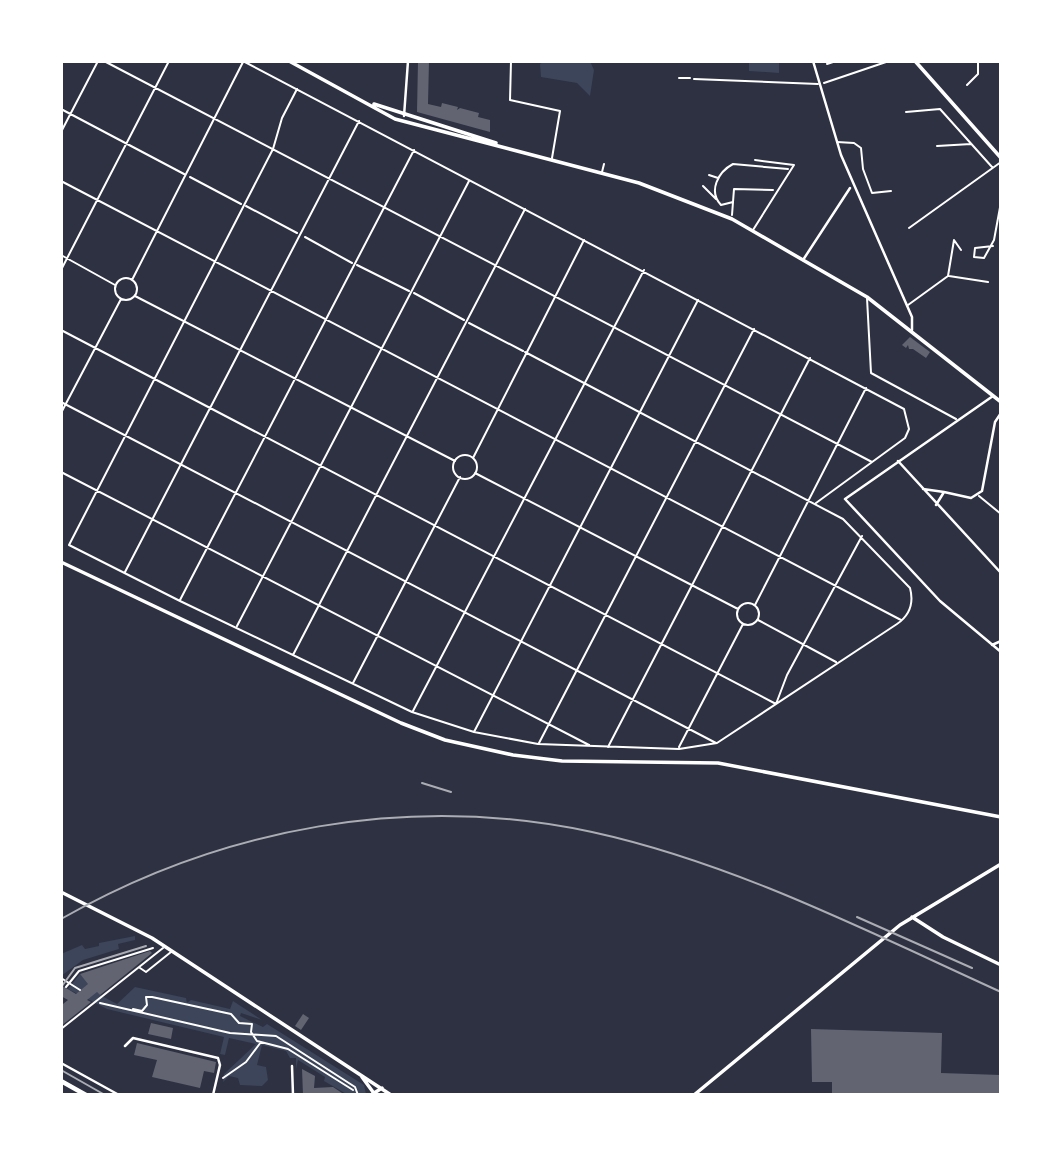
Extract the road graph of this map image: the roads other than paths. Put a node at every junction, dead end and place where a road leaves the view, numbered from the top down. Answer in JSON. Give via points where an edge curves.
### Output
{"nodes":[{"id":1,"x":97,"y":61,"type":"edge"},
{"id":2,"x":104,"y":61,"type":"edge"},
{"id":3,"x":169,"y":61,"type":"edge"},
{"id":4,"x":243,"y":61,"type":"edge"},
{"id":5,"x":289,"y":61,"type":"edge"},
{"id":6,"x":408,"y":61,"type":"edge"},
{"id":7,"x":511,"y":61,"type":"edge"},
{"id":8,"x":813,"y":61,"type":"edge"},
{"id":9,"x":915,"y":61,"type":"edge"},
{"id":10,"x":694,"y":79,"type":"road end"},
{"id":11,"x":819,"y":84,"type":"junction"},
{"id":12,"x":156,"y":88,"type":"junction"},
{"id":13,"x":297,"y":89,"type":"junction"},
{"id":14,"x":367,"y":102,"type":"junction"},
{"id":15,"x":61,"y":109,"type":"edge"},
{"id":16,"x":906,"y":112,"type":"dead end"},
{"id":17,"x":71,"y":114,"type":"junction"},
{"id":18,"x":404,"y":116,"type":"junction"},
{"id":19,"x":215,"y":119,"type":"junction"},
{"id":20,"x":359,"y":121,"type":"junction"},
{"id":21,"x":61,"y":132,"type":"edge"},
{"id":22,"x":836,"y":142,"type":"junction"},
{"id":23,"x":127,"y":143,"type":"junction"},
{"id":24,"x":972,"y":144,"type":"junction"},
{"id":25,"x":937,"y":146,"type":"dead end"},
{"id":26,"x":508,"y":147,"type":"junction"},
{"id":27,"x":273,"y":149,"type":"junction"},
{"id":28,"x":414,"y":150,"type":"junction"},
{"id":29,"x":552,"y":159,"type":"junction"},
{"id":30,"x":755,"y":160,"type":"dead end"},
{"id":31,"x":1001,"y":160,"type":"edge"},
{"id":32,"x":604,"y":164,"type":"dead end"},
{"id":33,"x":993,"y":168,"type":"junction"},
{"id":34,"x":602,"y":172,"type":"junction"},
{"id":35,"x":186,"y":175,"type":"junction"},
{"id":36,"x":329,"y":178,"type":"junction"},
{"id":37,"x":470,"y":180,"type":"junction"},
{"id":38,"x":61,"y":181,"type":"edge"},
{"id":39,"x":850,"y":188,"type":"dead end"},
{"id":40,"x":891,"y":191,"type":"dead end"},
{"id":41,"x":98,"y":200,"type":"junction"},
{"id":42,"x":384,"y":208,"type":"junction"},
{"id":43,"x":525,"y":209,"type":"junction"},
{"id":44,"x":909,"y":228,"type":"dead end"},
{"id":45,"x":158,"y":230,"type":"junction"},
{"id":46,"x":752,"y":231,"type":"junction"},
{"id":47,"x":440,"y":237,"type":"junction"},
{"id":48,"x":584,"y":239,"type":"junction"},
{"id":49,"x":961,"y":250,"type":"dead end"},
{"id":50,"x":61,"y":256,"type":"edge"},
{"id":51,"x":68,"y":259,"type":"junction"},
{"id":52,"x":803,"y":260,"type":"junction"},
{"id":53,"x":215,"y":261,"type":"junction"},
{"id":54,"x":496,"y":266,"type":"junction"},
{"id":55,"x":61,"y":270,"type":"edge"},
{"id":56,"x":644,"y":270,"type":"junction"},
{"id":57,"x":948,"y":276,"type":"junction"},
{"id":58,"x":132,"y":280,"type":"junction"},
{"id":59,"x":988,"y":282,"type":"dead end"},
{"id":60,"x":115,"y":285,"type":"junction"},
{"id":61,"x":270,"y":291,"type":"junction"},
{"id":62,"x":135,"y":296,"type":"junction"},
{"id":63,"x":554,"y":296,"type":"junction"},
{"id":64,"x":867,"y":297,"type":"junction"},
{"id":65,"x":121,"y":299,"type":"junction"},
{"id":66,"x":698,"y":299,"type":"junction"},
{"id":67,"x":907,"y":306,"type":"junction"},
{"id":68,"x":184,"y":320,"type":"junction"},
{"id":69,"x":326,"y":320,"type":"junction"},
{"id":70,"x":614,"y":327,"type":"junction"},
{"id":71,"x":755,"y":328,"type":"junction"},
{"id":72,"x":61,"y":330,"type":"edge"},
{"id":73,"x":912,"y":330,"type":"junction"},
{"id":74,"x":94,"y":347,"type":"junction"},
{"id":75,"x":240,"y":349,"type":"junction"},
{"id":76,"x":382,"y":349,"type":"junction"},
{"id":77,"x":525,"y":352,"type":"junction"},
{"id":78,"x":668,"y":356,"type":"junction"},
{"id":79,"x":810,"y":358,"type":"junction"},
{"id":80,"x":154,"y":378,"type":"junction"},
{"id":81,"x":296,"y":378,"type":"junction"},
{"id":82,"x":438,"y":379,"type":"junction"},
{"id":83,"x":584,"y":383,"type":"junction"},
{"id":84,"x":725,"y":385,"type":"junction"},
{"id":85,"x":866,"y":388,"type":"junction"},
{"id":86,"x":993,"y":395,"type":"junction"},
{"id":87,"x":61,"y":402,"type":"edge"},
{"id":88,"x":1001,"y":402,"type":"edge"},
{"id":89,"x":66,"y":404,"type":"junction"},
{"id":90,"x":351,"y":407,"type":"junction"},
{"id":91,"x":210,"y":408,"type":"junction"},
{"id":92,"x":496,"y":408,"type":"junction"},
{"id":93,"x":639,"y":412,"type":"junction"},
{"id":94,"x":1001,"y":412,"type":"edge"},
{"id":95,"x":61,"y":413,"type":"edge"},
{"id":96,"x":781,"y":415,"type":"junction"},
{"id":97,"x":956,"y":420,"type":"junction"},
{"id":98,"x":125,"y":434,"type":"junction"},
{"id":99,"x":265,"y":437,"type":"junction"},
{"id":100,"x":407,"y":437,"type":"junction"},
{"id":101,"x":555,"y":440,"type":"junction"},
{"id":102,"x":696,"y":441,"type":"junction"},
{"id":103,"x":837,"y":444,"type":"junction"},
{"id":104,"x":473,"y":458,"type":"junction"},
{"id":105,"x":455,"y":461,"type":"junction"},
{"id":106,"x":898,"y":461,"type":"junction"},
{"id":107,"x":872,"y":463,"type":"junction"},
{"id":108,"x":181,"y":464,"type":"junction"},
{"id":109,"x":321,"y":466,"type":"junction"},
{"id":110,"x":610,"y":468,"type":"junction"},
{"id":111,"x":752,"y":471,"type":"junction"},
{"id":112,"x":61,"y":472,"type":"edge"},
{"id":113,"x":475,"y":473,"type":"junction"},
{"id":114,"x":460,"y":477,"type":"junction"},
{"id":115,"x":922,"y":489,"type":"junction"},
{"id":116,"x":97,"y":490,"type":"junction"},
{"id":117,"x":944,"y":492,"type":"junction"},
{"id":118,"x":236,"y":493,"type":"junction"},
{"id":119,"x":377,"y":495,"type":"junction"},
{"id":120,"x":979,"y":496,"type":"junction"},
{"id":121,"x":524,"y":498,"type":"junction"},
{"id":122,"x":666,"y":498,"type":"junction"},
{"id":123,"x":808,"y":500,"type":"junction"},
{"id":124,"x":815,"y":504,"type":"junction"},
{"id":125,"x":936,"y":505,"type":"junction"},
{"id":126,"x":1001,"y":514,"type":"edge"},
{"id":127,"x":152,"y":519,"type":"junction"},
{"id":128,"x":292,"y":522,"type":"junction"},
{"id":129,"x":435,"y":526,"type":"junction"},
{"id":130,"x":580,"y":527,"type":"junction"},
{"id":131,"x":722,"y":527,"type":"junction"},
{"id":132,"x":862,"y":536,"type":"junction"},
{"id":133,"x":208,"y":548,"type":"junction"},
{"id":134,"x":348,"y":551,"type":"junction"},
{"id":135,"x":494,"y":556,"type":"junction"},
{"id":136,"x":636,"y":556,"type":"junction"},
{"id":137,"x":779,"y":557,"type":"junction"},
{"id":138,"x":61,"y":562,"type":"edge"},
{"id":139,"x":124,"y":573,"type":"junction"},
{"id":140,"x":1001,"y":573,"type":"edge"},
{"id":141,"x":263,"y":577,"type":"junction"},
{"id":142,"x":406,"y":581,"type":"junction"},
{"id":143,"x":550,"y":586,"type":"junction"},
{"id":144,"x":692,"y":586,"type":"junction"},
{"id":145,"x":836,"y":587,"type":"junction"},
{"id":146,"x":180,"y":601,"type":"junction"},
{"id":147,"x":755,"y":605,"type":"junction"},
{"id":148,"x":319,"y":607,"type":"junction"},
{"id":149,"x":738,"y":609,"type":"junction"},
{"id":150,"x":465,"y":612,"type":"junction"},
{"id":151,"x":606,"y":615,"type":"junction"},
{"id":152,"x":758,"y":620,"type":"junction"},
{"id":153,"x":902,"y":621,"type":"junction"},
{"id":154,"x":743,"y":624,"type":"junction"},
{"id":155,"x":236,"y":628,"type":"junction"},
{"id":156,"x":377,"y":637,"type":"junction"},
{"id":157,"x":521,"y":641,"type":"junction"},
{"id":158,"x":1001,"y":641,"type":"edge"},
{"id":159,"x":662,"y":644,"type":"junction"},
{"id":160,"x":805,"y":645,"type":"junction"},
{"id":161,"x":992,"y":645,"type":"junction"},
{"id":162,"x":1001,"y":652,"type":"edge"},
{"id":163,"x":293,"y":656,"type":"junction"},
{"id":164,"x":836,"y":662,"type":"junction"},
{"id":165,"x":436,"y":666,"type":"junction"},
{"id":166,"x":577,"y":670,"type":"junction"},
{"id":167,"x":718,"y":673,"type":"junction"},
{"id":168,"x":352,"y":684,"type":"junction"},
{"id":169,"x":493,"y":695,"type":"junction"},
{"id":170,"x":633,"y":699,"type":"junction"},
{"id":171,"x":776,"y":704,"type":"junction"},
{"id":172,"x":412,"y":712,"type":"junction"},
{"id":173,"x":549,"y":724,"type":"junction"},
{"id":174,"x":690,"y":729,"type":"junction"},
{"id":175,"x":474,"y":732,"type":"junction"},
{"id":176,"x":717,"y":743,"type":"junction"},
{"id":177,"x":538,"y":744,"type":"junction"},
{"id":178,"x":591,"y":746,"type":"junction"},
{"id":179,"x":607,"y":748,"type":"junction"},
{"id":180,"x":679,"y":749,"type":"junction"},
{"id":181,"x":1001,"y":817,"type":"edge"},
{"id":182,"x":1001,"y":864,"type":"edge"},
{"id":183,"x":61,"y":892,"type":"edge"},
{"id":184,"x":912,"y":916,"type":"junction"},
{"id":185,"x":164,"y":947,"type":"junction"},
{"id":186,"x":171,"y":952,"type":"junction"},
{"id":187,"x":1001,"y":965,"type":"edge"},
{"id":188,"x":139,"y":967,"type":"junction"},
{"id":189,"x":61,"y":1029,"type":"edge"},
{"id":190,"x":125,"y":1046,"type":"dead end"},
{"id":191,"x":61,"y":1063,"type":"edge"},
{"id":192,"x":292,"y":1066,"type":"dead end"},
{"id":193,"x":360,"y":1074,"type":"junction"},
{"id":194,"x":61,"y":1081,"type":"edge"},
{"id":195,"x":382,"y":1088,"type":"junction"},
{"id":196,"x":372,"y":1093,"type":"edge"},
{"id":197,"x":86,"y":1095,"type":"edge"},
{"id":198,"x":119,"y":1095,"type":"edge"},
{"id":199,"x":213,"y":1095,"type":"edge"},
{"id":200,"x":293,"y":1095,"type":"edge"},
{"id":201,"x":391,"y":1095,"type":"edge"},
{"id":202,"x":694,"y":1095,"type":"edge"}],
"edges":[{"from":1,"to":17,"type":"lane"},
{"from":2,"to":12,"type":"lane"},
{"from":3,"to":12,"type":"lane"},
{"from":4,"to":13,"type":"lane"},
{"from":4,"to":19,"type":"lane"},
{"from":5,"to":14,"type":"street"},
{"from":6,"to":18,"type":"street"},
{"from":7,"to":29,"type":"lane","via":[[510,100],[560,111]]},
{"from":8,"to":11,"type":"street"},
{"from":9,"to":31,"type":"street"},
{"from":10,"to":11,"type":"lane"},
{"from":11,"to":22,"type":"street"},
{"from":12,"to":19,"type":"lane"},
{"from":12,"to":23,"type":"lane"},
{"from":13,"to":20,"type":"lane"},
{"from":13,"to":27,"type":"lane"},
{"from":14,"to":18,"type":"street"},
{"from":14,"to":26,"type":"street","via":[[395,118]]},
{"from":15,"to":17,"type":"lane"},
{"from":16,"to":24,"type":"lane","via":[[940,109]]},
{"from":17,"to":21,"type":"lane"},
{"from":17,"to":23,"type":"lane"},
{"from":18,"to":26,"type":"street"},
{"from":19,"to":27,"type":"lane"},
{"from":19,"to":35,"type":"lane"},
{"from":20,"to":28,"type":"lane"},
{"from":20,"to":36,"type":"lane"},
{"from":22,"to":40,"type":"lane","via":[[861,148],[872,192]]},
{"from":22,"to":67,"type":"street"},
{"from":23,"to":35,"type":"lane"},
{"from":23,"to":41,"type":"lane"},
{"from":24,"to":25,"type":"lane"},
{"from":24,"to":33,"type":"lane"},
{"from":26,"to":29,"type":"street"},
{"from":27,"to":36,"type":"lane"},
{"from":27,"to":53,"type":"lane"},
{"from":28,"to":37,"type":"lane"},
{"from":28,"to":42,"type":"lane"},
{"from":29,"to":34,"type":"street"},
{"from":30,"to":46,"type":"lane","via":[[794,166]]},
{"from":31,"to":33,"type":"lane"},
{"from":32,"to":34,"type":"lane"},
{"from":33,"to":44,"type":"lane"},
{"from":34,"to":46,"type":"street","via":[[732,219]]},
{"from":35,"to":45,"type":"lane"},
{"from":36,"to":42,"type":"lane"},
{"from":36,"to":61,"type":"lane"},
{"from":37,"to":43,"type":"lane"},
{"from":37,"to":47,"type":"lane"},
{"from":38,"to":41,"type":"lane"},
{"from":39,"to":52,"type":"street"},
{"from":41,"to":45,"type":"lane"},
{"from":41,"to":51,"type":"lane"},
{"from":42,"to":47,"type":"lane"},
{"from":42,"to":69,"type":"lane"},
{"from":43,"to":48,"type":"lane"},
{"from":43,"to":54,"type":"lane"},
{"from":45,"to":53,"type":"lane"},
{"from":45,"to":58,"type":"lane"},
{"from":46,"to":52,"type":"street"},
{"from":47,"to":54,"type":"lane"},
{"from":47,"to":76,"type":"lane"},
{"from":48,"to":56,"type":"lane"},
{"from":48,"to":63,"type":"lane"},
{"from":49,"to":57,"type":"lane","via":[[954,240]]},
{"from":50,"to":51,"type":"lane"},
{"from":51,"to":55,"type":"lane"},
{"from":51,"to":60,"type":"lane"},
{"from":52,"to":64,"type":"street"},
{"from":53,"to":61,"type":"lane"},
{"from":53,"to":68,"type":"lane"},
{"from":54,"to":63,"type":"lane"},
{"from":54,"to":82,"type":"lane"},
{"from":56,"to":66,"type":"lane"},
{"from":56,"to":70,"type":"lane"},
{"from":57,"to":59,"type":"lane"},
{"from":57,"to":67,"type":"lane"},
{"from":58,"to":60,"type":"lane","via":[[122,278]]},
{"from":58,"to":62,"type":"lane"},
{"from":60,"to":65,"type":"lane"},
{"from":61,"to":69,"type":"lane"},
{"from":61,"to":75,"type":"lane"},
{"from":62,"to":65,"type":"lane"},
{"from":62,"to":68,"type":"lane"},
{"from":63,"to":70,"type":"lane"},
{"from":63,"to":77,"type":"lane"},
{"from":64,"to":73,"type":"street"},
{"from":64,"to":97,"type":"lane","via":[[871,373]]},
{"from":65,"to":74,"type":"lane"},
{"from":66,"to":71,"type":"lane"},
{"from":66,"to":78,"type":"lane"},
{"from":67,"to":73,"type":"street"},
{"from":68,"to":75,"type":"lane"},
{"from":68,"to":80,"type":"lane"},
{"from":69,"to":76,"type":"lane"},
{"from":69,"to":81,"type":"lane"},
{"from":70,"to":78,"type":"lane"},
{"from":70,"to":83,"type":"lane"},
{"from":71,"to":79,"type":"lane"},
{"from":71,"to":84,"type":"lane"},
{"from":72,"to":74,"type":"lane"},
{"from":73,"to":86,"type":"street"},
{"from":74,"to":80,"type":"lane"},
{"from":74,"to":89,"type":"lane"},
{"from":75,"to":81,"type":"lane"},
{"from":75,"to":91,"type":"lane"},
{"from":76,"to":82,"type":"lane"},
{"from":76,"to":90,"type":"lane"},
{"from":77,"to":83,"type":"lane"},
{"from":77,"to":92,"type":"lane"},
{"from":78,"to":84,"type":"lane"},
{"from":78,"to":93,"type":"lane"},
{"from":79,"to":85,"type":"lane"},
{"from":79,"to":96,"type":"lane"},
{"from":80,"to":91,"type":"lane"},
{"from":80,"to":98,"type":"lane"},
{"from":81,"to":90,"type":"lane"},
{"from":81,"to":99,"type":"lane"},
{"from":82,"to":92,"type":"lane"},
{"from":82,"to":100,"type":"lane"},
{"from":83,"to":93,"type":"lane"},
{"from":83,"to":101,"type":"lane"},
{"from":84,"to":96,"type":"lane"},
{"from":84,"to":102,"type":"lane"},
{"from":85,"to":103,"type":"lane"},
{"from":85,"to":107,"type":"lane","via":[[904,408],[909,429],[905,439]]},
{"from":86,"to":88,"type":"street"},
{"from":86,"to":97,"type":"street"},
{"from":87,"to":89,"type":"lane"},
{"from":89,"to":95,"type":"lane"},
{"from":89,"to":98,"type":"lane"},
{"from":90,"to":100,"type":"lane"},
{"from":90,"to":109,"type":"lane"},
{"from":91,"to":99,"type":"lane"},
{"from":91,"to":108,"type":"lane"},
{"from":92,"to":101,"type":"lane"},
{"from":92,"to":104,"type":"lane"},
{"from":93,"to":102,"type":"lane"},
{"from":93,"to":110,"type":"lane"},
{"from":94,"to":120,"type":"street"},
{"from":96,"to":103,"type":"lane"},
{"from":96,"to":111,"type":"lane"},
{"from":97,"to":106,"type":"street"},
{"from":98,"to":108,"type":"lane"},
{"from":98,"to":116,"type":"lane"},
{"from":99,"to":109,"type":"lane"},
{"from":99,"to":118,"type":"lane"},
{"from":100,"to":105,"type":"lane"},
{"from":100,"to":119,"type":"lane"},
{"from":101,"to":110,"type":"lane"},
{"from":101,"to":121,"type":"lane"},
{"from":102,"to":111,"type":"lane"},
{"from":102,"to":122,"type":"lane"},
{"from":103,"to":107,"type":"lane"},
{"from":103,"to":123,"type":"lane"},
{"from":104,"to":105,"type":"lane","via":[[464,455]]},
{"from":104,"to":113,"type":"lane"},
{"from":105,"to":114,"type":"lane"},
{"from":106,"to":115,"type":"street"},
{"from":106,"to":161,"type":"street","via":[[845,499],[930,592]]},
{"from":107,"to":124,"type":"lane"},
{"from":108,"to":118,"type":"lane"},
{"from":108,"to":127,"type":"lane"},
{"from":109,"to":119,"type":"lane"},
{"from":109,"to":128,"type":"lane"},
{"from":110,"to":122,"type":"lane"},
{"from":110,"to":130,"type":"lane"},
{"from":111,"to":123,"type":"lane"},
{"from":111,"to":131,"type":"lane"},
{"from":112,"to":116,"type":"lane"},
{"from":113,"to":114,"type":"lane"},
{"from":113,"to":121,"type":"lane"},
{"from":114,"to":129,"type":"lane"},
{"from":115,"to":117,"type":"street"},
{"from":115,"to":125,"type":"street"},
{"from":116,"to":127,"type":"lane"},
{"from":116,"to":139,"type":"lane","via":[[69,545]]},
{"from":117,"to":120,"type":"street"},
{"from":117,"to":125,"type":"street"},
{"from":118,"to":128,"type":"lane"},
{"from":118,"to":133,"type":"lane"},
{"from":119,"to":129,"type":"lane"},
{"from":119,"to":134,"type":"lane"},
{"from":120,"to":126,"type":"lane"},
{"from":121,"to":130,"type":"lane"},
{"from":121,"to":135,"type":"lane"},
{"from":122,"to":131,"type":"lane"},
{"from":122,"to":136,"type":"lane"},
{"from":123,"to":124,"type":"lane"},
{"from":123,"to":137,"type":"lane"},
{"from":124,"to":132,"type":"lane"},
{"from":125,"to":140,"type":"street"},
{"from":127,"to":133,"type":"lane"},
{"from":127,"to":139,"type":"lane"},
{"from":128,"to":134,"type":"lane"},
{"from":128,"to":141,"type":"lane"},
{"from":129,"to":135,"type":"lane"},
{"from":129,"to":142,"type":"lane"},
{"from":130,"to":136,"type":"lane"},
{"from":130,"to":143,"type":"lane"},
{"from":131,"to":137,"type":"lane"},
{"from":131,"to":144,"type":"lane"},
{"from":132,"to":145,"type":"lane"},
{"from":132,"to":153,"type":"lane","via":[[910,588],[911,605]]},
{"from":133,"to":141,"type":"lane"},
{"from":133,"to":146,"type":"lane"},
{"from":134,"to":142,"type":"lane"},
{"from":134,"to":148,"type":"lane"},
{"from":135,"to":143,"type":"lane"},
{"from":135,"to":150,"type":"lane"},
{"from":136,"to":144,"type":"lane"},
{"from":136,"to":151,"type":"lane"},
{"from":137,"to":145,"type":"lane"},
{"from":137,"to":147,"type":"lane"},
{"from":138,"to":181,"type":"street","via":[[445,740],[562,761],[718,763]]},
{"from":139,"to":146,"type":"lane"},
{"from":141,"to":148,"type":"lane"},
{"from":141,"to":155,"type":"lane"},
{"from":142,"to":150,"type":"lane"},
{"from":142,"to":156,"type":"lane"},
{"from":143,"to":151,"type":"lane"},
{"from":143,"to":157,"type":"lane"},
{"from":144,"to":149,"type":"lane"},
{"from":144,"to":159,"type":"lane"},
{"from":145,"to":153,"type":"lane"},
{"from":145,"to":160,"type":"lane"},
{"from":146,"to":155,"type":"lane"},
{"from":147,"to":149,"type":"lane","via":[[747,603]]},
{"from":147,"to":152,"type":"lane"},
{"from":148,"to":156,"type":"lane"},
{"from":148,"to":163,"type":"lane"},
{"from":149,"to":154,"type":"lane"},
{"from":150,"to":157,"type":"lane"},
{"from":150,"to":165,"type":"lane"},
{"from":151,"to":159,"type":"lane"},
{"from":151,"to":166,"type":"lane"},
{"from":152,"to":154,"type":"lane"},
{"from":152,"to":160,"type":"lane"},
{"from":153,"to":164,"type":"lane"},
{"from":154,"to":167,"type":"lane"},
{"from":155,"to":163,"type":"lane"},
{"from":156,"to":165,"type":"lane"},
{"from":156,"to":168,"type":"lane"},
{"from":157,"to":166,"type":"lane"},
{"from":157,"to":169,"type":"lane"},
{"from":158,"to":161,"type":"street"},
{"from":159,"to":167,"type":"lane"},
{"from":159,"to":170,"type":"lane"},
{"from":160,"to":164,"type":"lane"},
{"from":160,"to":171,"type":"lane"},
{"from":161,"to":162,"type":"street"},
{"from":163,"to":168,"type":"lane"},
{"from":164,"to":171,"type":"lane"},
{"from":165,"to":169,"type":"lane"},
{"from":165,"to":172,"type":"lane"},
{"from":166,"to":170,"type":"lane"},
{"from":166,"to":173,"type":"lane"},
{"from":167,"to":171,"type":"lane"},
{"from":167,"to":174,"type":"lane"},
{"from":168,"to":172,"type":"lane"},
{"from":169,"to":173,"type":"lane"},
{"from":169,"to":175,"type":"lane"},
{"from":170,"to":174,"type":"lane"},
{"from":170,"to":179,"type":"lane"},
{"from":171,"to":176,"type":"lane"},
{"from":172,"to":175,"type":"lane"},
{"from":173,"to":177,"type":"lane"},
{"from":173,"to":178,"type":"lane"},
{"from":174,"to":176,"type":"lane"},
{"from":174,"to":180,"type":"lane"},
{"from":175,"to":177,"type":"lane"},
{"from":176,"to":180,"type":"lane"},
{"from":177,"to":178,"type":"lane"},
{"from":178,"to":179,"type":"lane"},
{"from":179,"to":180,"type":"lane"},
{"from":182,"to":184,"type":"street"},
{"from":183,"to":185,"type":"street"},
{"from":184,"to":187,"type":"street"},
{"from":184,"to":202,"type":"street"},
{"from":185,"to":186,"type":"street"},
{"from":185,"to":188,"type":"lane"},
{"from":186,"to":188,"type":"lane","via":[[146,972]]},
{"from":186,"to":193,"type":"street"},
{"from":188,"to":189,"type":"lane"},
{"from":190,"to":199,"type":"street","via":[[133,1038],[218,1058]]},
{"from":191,"to":198,"type":"street"},
{"from":192,"to":200,"type":"street"},
{"from":193,"to":195,"type":"street"},
{"from":193,"to":196,"type":"street"},
{"from":194,"to":197,"type":"main road"},
{"from":195,"to":196,"type":"street"},
{"from":195,"to":201,"type":"street"}]}
